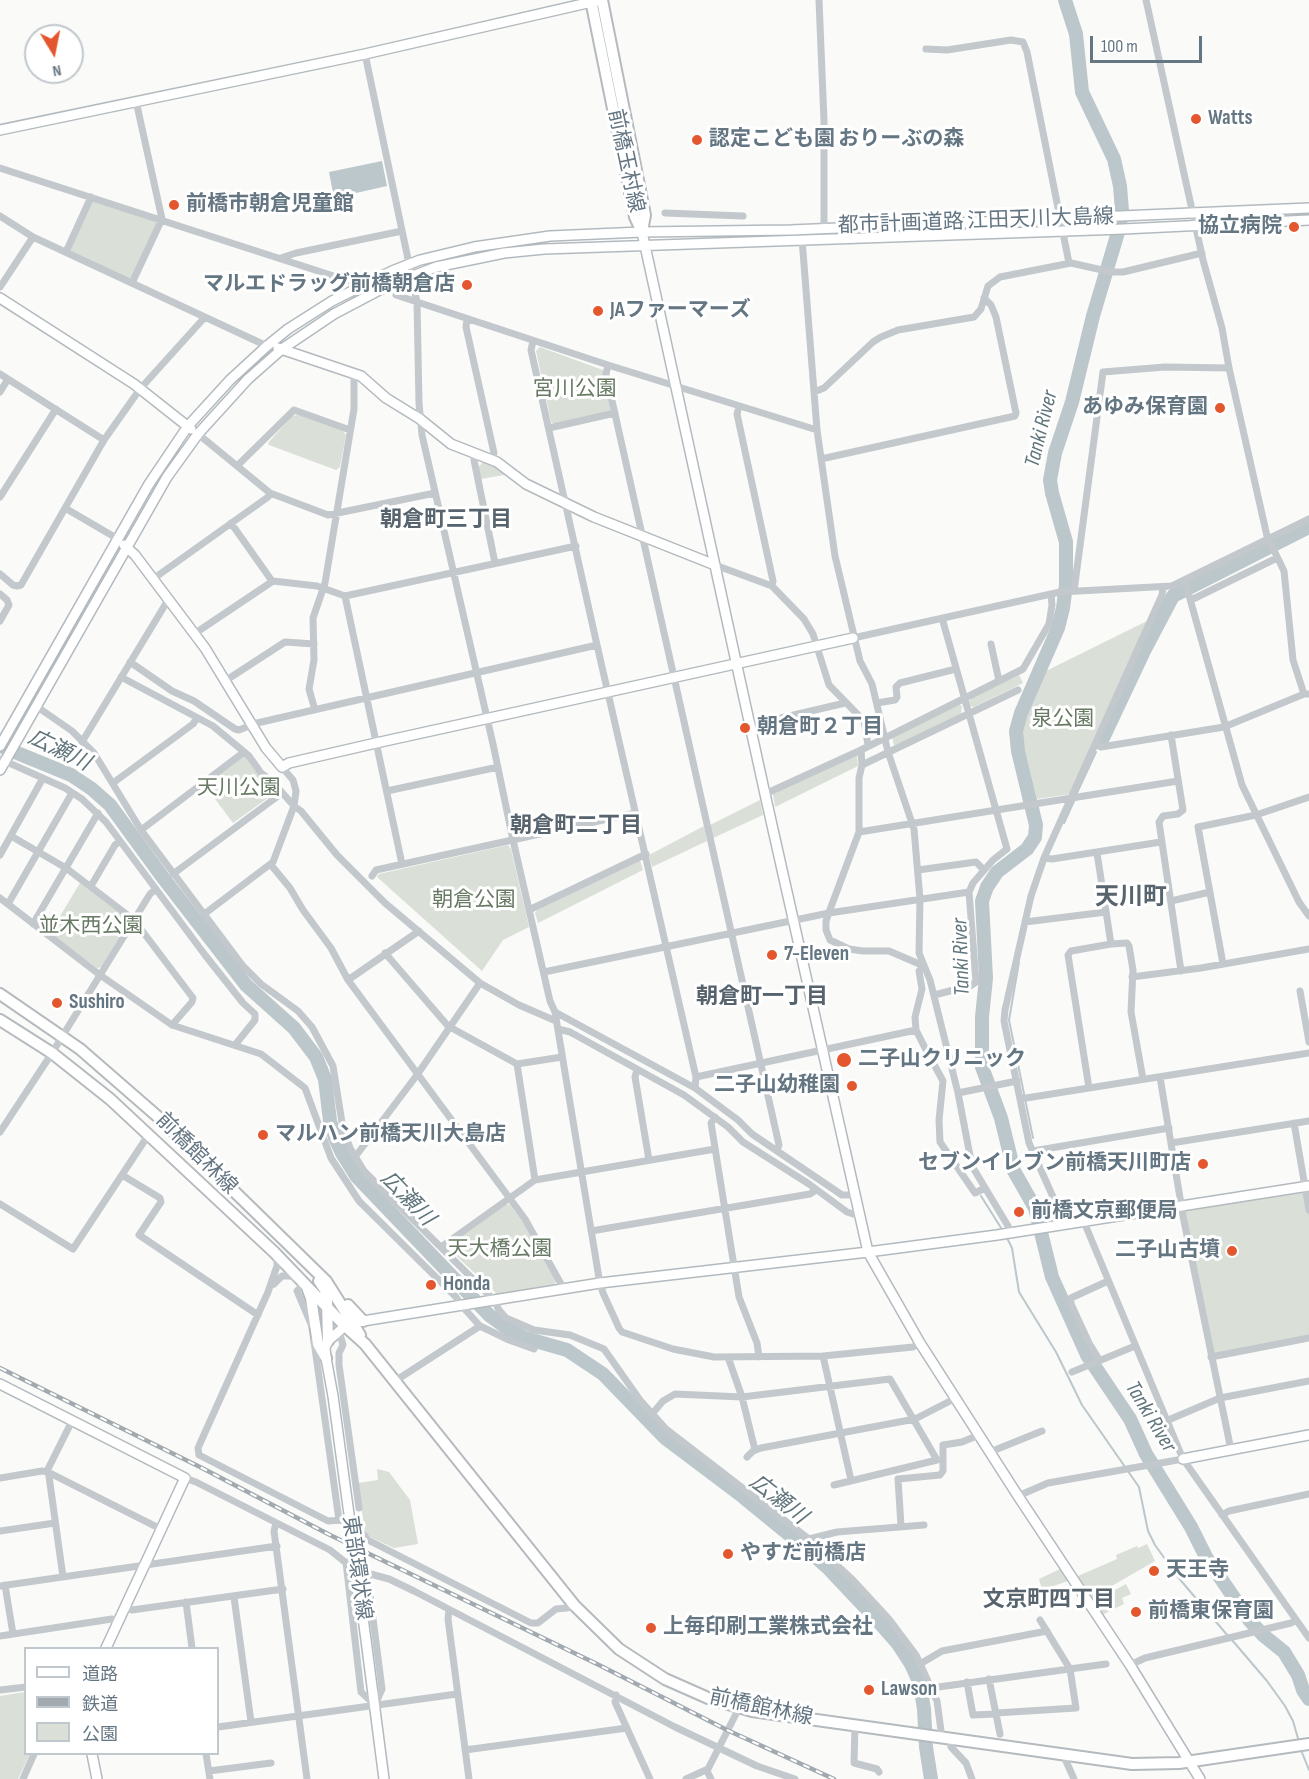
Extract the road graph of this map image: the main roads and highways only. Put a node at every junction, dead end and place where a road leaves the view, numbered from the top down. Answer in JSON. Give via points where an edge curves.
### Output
{"nodes":[{"id":1,"x":598,"y":0,"type":"edge"},
{"id":2,"x":642,"y":232,"type":"road end"},
{"id":3,"x":0,"y":994,"type":"edge"},
{"id":4,"x":0,"y":1020,"type":"edge"},
{"id":5,"x":285,"y":1243,"type":"junction"},
{"id":6,"x":304,"y":1283,"type":"junction"},
{"id":7,"x":328,"y":1308,"type":"junction"},
{"id":8,"x":350,"y":1326,"type":"junction"},
{"id":9,"x":328,"y":1341,"type":"road end"},
{"id":10,"x":326,"y":1358,"type":"road end"},
{"id":11,"x":1309,"y":1744,"type":"edge"}],
"edges":[{"from":1,"to":2,"type":"main road","name":"前橋玉村線","via":[[635,216]]},
{"from":3,"to":5,"type":"main road","name":"前橋館林線","via":[[116,1078]]},
{"from":4,"to":6,"type":"main road","name":"前橋館林線","via":[[52,1053],[110,1099]]},
{"from":5,"to":7,"type":"main road","via":[[322,1285]]},
{"from":5,"to":8,"type":"main road","name":"前橋館林線","via":[[326,1281]]},
{"from":6,"to":7,"type":"main road","name":"前橋館林線"},
{"from":6,"to":10,"type":"main road","via":[[311,1298],[318,1344]]},
{"from":7,"to":8,"type":"main road","name":"前橋館林線"},
{"from":7,"to":9,"type":"main road"},
{"from":8,"to":11,"type":"main road","name":"前橋館林線","via":[[574,1605],[640,1664],[692,1692],[739,1708],[1144,1765]]}]}
